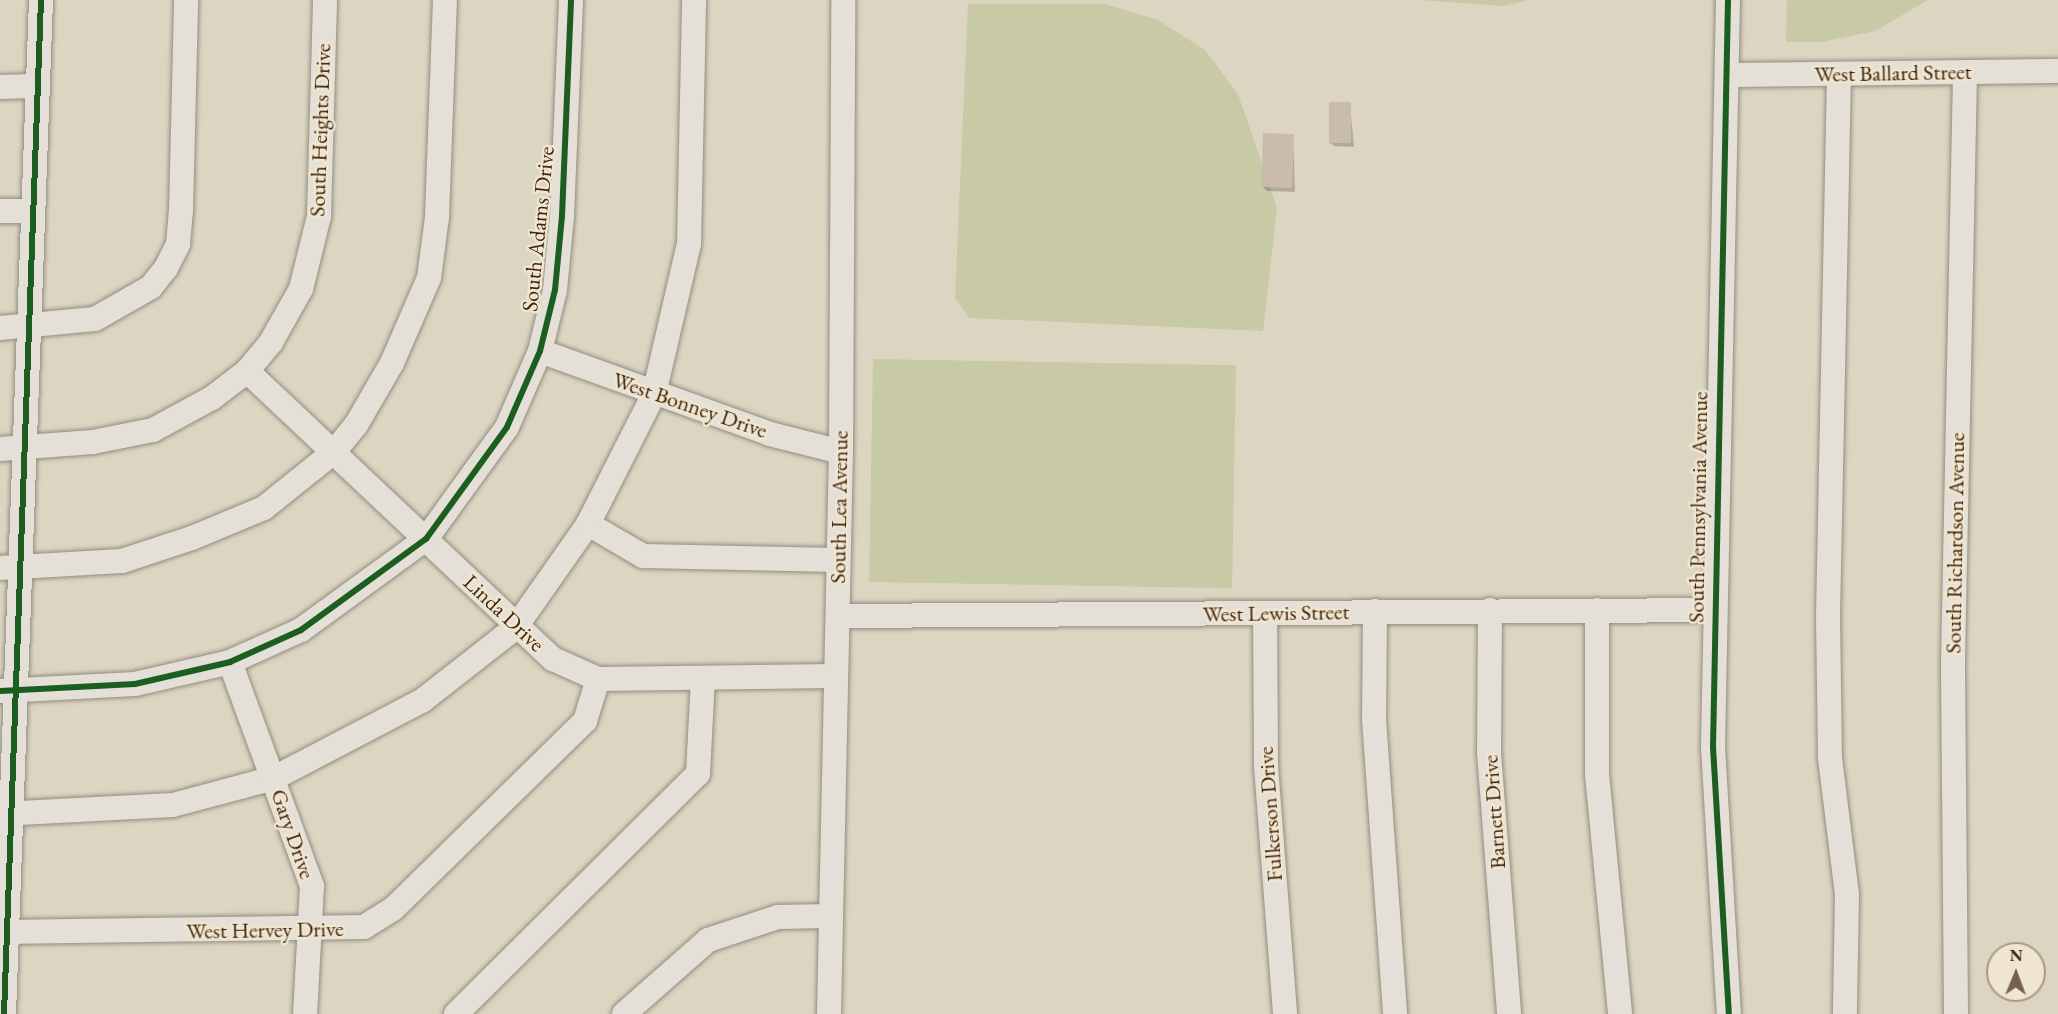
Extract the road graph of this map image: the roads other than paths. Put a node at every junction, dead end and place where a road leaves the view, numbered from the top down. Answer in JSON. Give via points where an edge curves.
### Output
{"nodes":[{"id":1,"x":41,"y":0,"type":"edge"},
{"id":2,"x":186,"y":0,"type":"edge"},
{"id":3,"x":325,"y":0,"type":"edge"},
{"id":4,"x":445,"y":0,"type":"edge"},
{"id":5,"x":571,"y":0,"type":"edge"},
{"id":6,"x":694,"y":0,"type":"edge"},
{"id":7,"x":843,"y":0,"type":"edge"},
{"id":8,"x":1728,"y":0,"type":"edge"},
{"id":9,"x":2058,"y":71,"type":"edge"},
{"id":10,"x":1965,"y":72,"type":"junction"},
{"id":11,"x":1839,"y":74,"type":"junction"},
{"id":12,"x":1727,"y":75,"type":"junction"},
{"id":13,"x":38,"y":86,"type":"junction"},
{"id":14,"x":0,"y":87,"type":"edge"},
{"id":15,"x":0,"y":211,"type":"edge"},
{"id":16,"x":33,"y":211,"type":"junction"},
{"id":17,"x":29,"y":327,"type":"junction"},
{"id":18,"x":0,"y":328,"type":"edge"},
{"id":19,"x":540,"y":351,"type":"junction"},
{"id":20,"x":247,"y":371,"type":"junction"},
{"id":21,"x":654,"y":394,"type":"junction"},
{"id":22,"x":25,"y":448,"type":"junction"},
{"id":23,"x":0,"y":449,"type":"edge"},
{"id":24,"x":334,"y":452,"type":"junction"},
{"id":25,"x":841,"y":452,"type":"junction"},
{"id":26,"x":588,"y":524,"type":"junction"},
{"id":27,"x":426,"y":539,"type":"junction"},
{"id":28,"x":837,"y":560,"type":"junction"},
{"id":29,"x":10,"y":568,"type":"edge"},
{"id":30,"x":1490,"y":610,"type":"junction"},
{"id":31,"x":1597,"y":610,"type":"junction"},
{"id":32,"x":1713,"y":610,"type":"junction"},
{"id":33,"x":1375,"y":611,"type":"junction"},
{"id":34,"x":1265,"y":613,"type":"junction"},
{"id":35,"x":838,"y":616,"type":"junction"},
{"id":36,"x":515,"y":628,"type":"junction"},
{"id":37,"x":230,"y":662,"type":"junction"},
{"id":38,"x":834,"y":676,"type":"junction"},
{"id":39,"x":598,"y":679,"type":"junction"},
{"id":40,"x":703,"y":679,"type":"junction"},
{"id":41,"x":7,"y":691,"type":"edge"},
{"id":42,"x":274,"y":778,"type":"junction"},
{"id":43,"x":4,"y":814,"type":"edge"},
{"id":44,"x":830,"y":916,"type":"junction"},
{"id":45,"x":312,"y":931,"type":"junction"},
{"id":46,"x":3,"y":932,"type":"edge"},
{"id":47,"x":4,"y":1014,"type":"edge"},
{"id":48,"x":305,"y":1014,"type":"edge"},
{"id":49,"x":456,"y":1014,"type":"edge"},
{"id":50,"x":624,"y":1014,"type":"edge"},
{"id":51,"x":828,"y":1014,"type":"edge"},
{"id":52,"x":1285,"y":1014,"type":"edge"},
{"id":53,"x":1395,"y":1014,"type":"edge"},
{"id":54,"x":1509,"y":1014,"type":"edge"},
{"id":55,"x":1620,"y":1014,"type":"edge"},
{"id":56,"x":1729,"y":1014,"type":"edge"},
{"id":57,"x":1845,"y":1014,"type":"edge"},
{"id":58,"x":1956,"y":1014,"type":"edge"}],
"edges":[{"from":1,"to":13,"type":"street"},
{"from":2,"to":17,"type":"street","via":[[178,244],[151,287],[124,306],[95,319]]},
{"from":3,"to":20,"type":"street","name":"South Heights Drive","via":[[319,216],[301,289]]},
{"from":4,"to":24,"type":"street","via":[[436,217],[429,279],[392,363]]},
{"from":5,"to":19,"type":"street","name":"South Adams Drive","via":[[562,216],[555,290]]},
{"from":6,"to":21,"type":"street","via":[[689,244]]},
{"from":7,"to":25,"type":"street","name":"South Lea Avenue"},
{"from":8,"to":12,"type":"street","name":"South Pennsylvania Avenue"},
{"from":9,"to":10,"type":"street","name":"West Ballard Street"},
{"from":10,"to":11,"type":"street","name":"West Ballard Street"},
{"from":10,"to":58,"type":"street","name":"South Richardson Avenue","via":[[1953,662]]},
{"from":11,"to":12,"type":"street","name":"West Ballard Street"},
{"from":11,"to":57,"type":"street","via":[[1828,615],[1830,758],[1847,894]]},
{"from":12,"to":32,"type":"street","name":"South Pennsylvania Avenue"},
{"from":13,"to":14,"type":"street"},
{"from":13,"to":16,"type":"street"},
{"from":15,"to":16,"type":"street"},
{"from":16,"to":17,"type":"street"},
{"from":17,"to":18,"type":"street"},
{"from":17,"to":22,"type":"street"},
{"from":19,"to":21,"type":"street","name":"West Bonney Drive"},
{"from":19,"to":27,"type":"street","name":"South Adams Drive","via":[[507,427]]},
{"from":20,"to":22,"type":"street","name":"South Heights Drive","via":[[153,430]]},
{"from":20,"to":24,"type":"street","name":"Linda Drive"},
{"from":21,"to":25,"type":"street","name":"West Bonney Drive"},
{"from":21,"to":26,"type":"street"},
{"from":22,"to":23,"type":"street","name":"South Heights Drive"},
{"from":22,"to":29,"type":"street"},
{"from":24,"to":27,"type":"street","name":"Linda Drive"},
{"from":24,"to":29,"type":"street","via":[[264,508],[192,538],[122,561]]},
{"from":25,"to":28,"type":"street","name":"South Lea Avenue"},
{"from":26,"to":28,"type":"street","via":[[643,556]]},
{"from":26,"to":36,"type":"street"},
{"from":27,"to":36,"type":"street","name":"Linda Drive"},
{"from":27,"to":37,"type":"street","name":"South Adams Drive","via":[[301,630]]},
{"from":28,"to":35,"type":"street","name":"South Lea Avenue"},
{"from":29,"to":41,"type":"street"},
{"from":30,"to":31,"type":"street","name":"West Lewis Street"},
{"from":30,"to":33,"type":"street","name":"West Lewis Street"},
{"from":30,"to":54,"type":"street","name":"Barnett Drive","via":[[1489,752]]},
{"from":31,"to":32,"type":"street","name":"West Lewis Street"},
{"from":31,"to":55,"type":"street","via":[[1597,774]]},
{"from":32,"to":56,"type":"street","name":"South Pennsylvania Avenue","via":[[1716,830]]},
{"from":33,"to":34,"type":"street","name":"West Lewis Street"},
{"from":33,"to":53,"type":"street","via":[[1374,719]]},
{"from":34,"to":35,"type":"street","name":"West Lewis Street"},
{"from":34,"to":52,"type":"street","name":"Fulkerson Drive","via":[[1266,766]]},
{"from":35,"to":38,"type":"street","name":"South Lea Avenue"},
{"from":36,"to":39,"type":"street","name":"Linda Drive","via":[[553,659]]},
{"from":36,"to":42,"type":"street","via":[[423,700]]},
{"from":37,"to":41,"type":"street","name":"South Adams Drive","via":[[135,684]]},
{"from":37,"to":42,"type":"street","name":"Gary Drive"},
{"from":38,"to":40,"type":"street","name":"Linda Drive"},
{"from":38,"to":44,"type":"street","name":"South Lea Avenue"},
{"from":39,"to":40,"type":"street","name":"Linda Drive"},
{"from":39,"to":45,"type":"street","name":"West Hervey Drive","via":[[585,721],[393,909],[364,927]]},
{"from":40,"to":49,"type":"street","via":[[698,774]]},
{"from":41,"to":43,"type":"street"},
{"from":42,"to":43,"type":"street","via":[[173,805]]},
{"from":42,"to":45,"type":"street","name":"Gary Drive","via":[[312,886]]},
{"from":43,"to":46,"type":"street"},
{"from":44,"to":50,"type":"street","via":[[778,917],[708,940]]},
{"from":44,"to":51,"type":"street","name":"South Lea Avenue"},
{"from":45,"to":46,"type":"street","name":"West Hervey Drive"},
{"from":45,"to":48,"type":"street","name":"Gary Drive"},
{"from":46,"to":47,"type":"street"}]}
